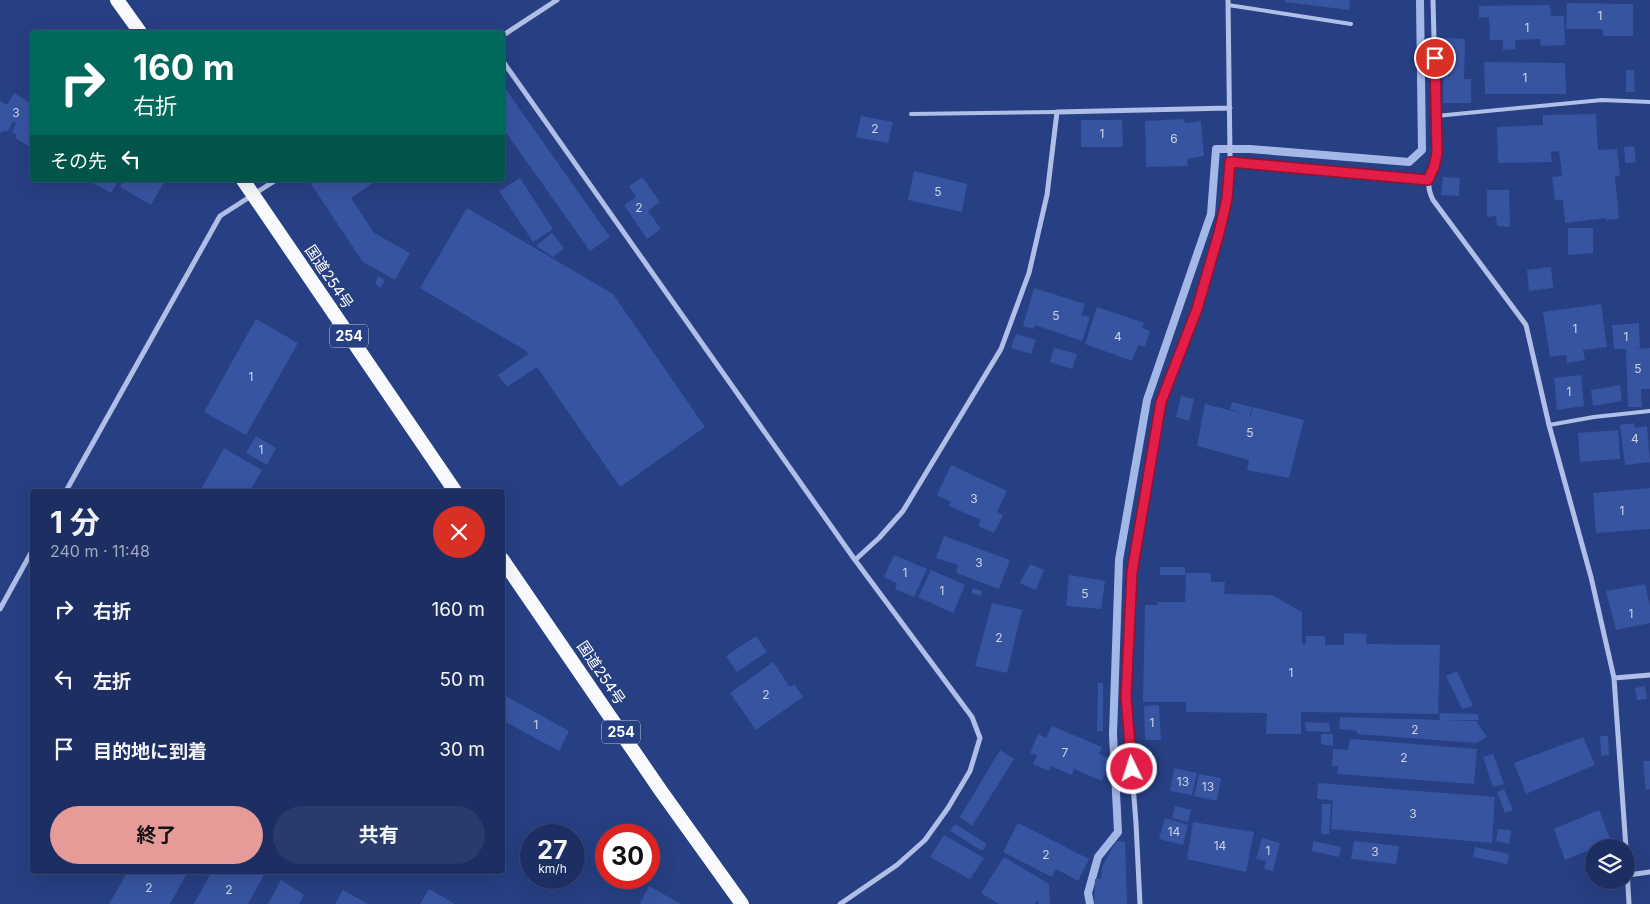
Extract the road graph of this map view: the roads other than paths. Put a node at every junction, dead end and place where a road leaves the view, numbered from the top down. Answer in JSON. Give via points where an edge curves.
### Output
{"nodes":[{"id":1,"x":117,"y":0,"type":"edge"},
{"id":2,"x":557,"y":0,"type":"edge"},
{"id":3,"x":1433,"y":0,"type":"edge"},
{"id":4,"x":1228,"y":3,"type":"edge"},
{"id":5,"x":1351,"y":24,"type":"dead end"},
{"id":6,"x":139,"y":30,"type":"edge"},
{"id":7,"x":505,"y":34,"type":"edge"},
{"id":8,"x":505,"y":64,"type":"edge"},
{"id":9,"x":1650,"y":102,"type":"edge"},
{"id":10,"x":1230,"y":108,"type":"junction"},
{"id":11,"x":1057,"y":112,"type":"junction"},
{"id":12,"x":911,"y":114,"type":"dead end"},
{"id":13,"x":1436,"y":116,"type":"junction"},
{"id":14,"x":1230,"y":162,"type":"junction"},
{"id":15,"x":1428,"y":180,"type":"junction"},
{"id":16,"x":244,"y":182,"type":"edge"},
{"id":17,"x":273,"y":182,"type":"edge"},
{"id":18,"x":254,"y":195,"type":"junction"},
{"id":19,"x":1650,"y":411,"type":"edge"},
{"id":20,"x":1549,"y":425,"type":"junction"},
{"id":21,"x":67,"y":489,"type":"edge"},
{"id":22,"x":454,"y":489,"type":"edge"},
{"id":23,"x":30,"y":555,"type":"edge"},
{"id":24,"x":855,"y":560,"type":"junction"},
{"id":25,"x":505,"y":563,"type":"edge"},
{"id":26,"x":0,"y":609,"type":"edge"},
{"id":27,"x":1650,"y":675,"type":"edge"},
{"id":28,"x":1614,"y":678,"type":"junction"},
{"id":29,"x":1625,"y":839,"type":"edge"},
{"id":30,"x":1650,"y":872,"type":"edge"},
{"id":31,"x":1635,"y":874,"type":"edge"},
{"id":32,"x":1628,"y":889,"type":"edge"},
{"id":33,"x":742,"y":904,"type":"edge"},
{"id":34,"x":840,"y":904,"type":"edge"},
{"id":35,"x":1140,"y":904,"type":"edge"},
{"id":36,"x":1629,"y":904,"type":"edge"}],
"edges":[{"from":1,"to":6,"type":"highway"},
{"from":2,"to":7,"type":"street"},
{"from":3,"to":13,"type":"street"},
{"from":4,"to":5,"type":"lane"},
{"from":4,"to":10,"type":"street"},
{"from":8,"to":24,"type":"street"},
{"from":9,"to":13,"type":"lane","via":[[1602,100]]},
{"from":10,"to":11,"type":"street"},
{"from":10,"to":14,"type":"street"},
{"from":11,"to":12,"type":"lane"},
{"from":11,"to":24,"type":"street","via":[[1047,195],[1032,263],[1002,349],[903,511]]},
{"from":13,"to":15,"type":"street","via":[[1437,153]]},
{"from":14,"to":15,"type":"street"},
{"from":14,"to":35,"type":"street","via":[[1227,199],[1219,233],[1197,309],[1161,402],[1132,572],[1126,697]]},
{"from":15,"to":20,"type":"street","via":[[1433,200],[1526,325]]},
{"from":16,"to":18,"type":"highway","name":"国道254号","number":"254"},
{"from":17,"to":18,"type":"street"},
{"from":18,"to":21,"type":"street","via":[[220,216]]},
{"from":18,"to":22,"type":"highway","name":"国道254号","number":"254"},
{"from":19,"to":20,"type":"lane"},
{"from":20,"to":28,"type":"street","via":[[1591,577]]},
{"from":23,"to":26,"type":"street"},
{"from":24,"to":34,"type":"street","via":[[972,717],[980,738],[970,771],[925,840],[897,865]]},
{"from":25,"to":33,"type":"highway","name":"国道254号","number":"254"},
{"from":27,"to":28,"type":"street"},
{"from":28,"to":29,"type":"street"},
{"from":30,"to":31,"type":"street"},
{"from":32,"to":36,"type":"street"}]}
